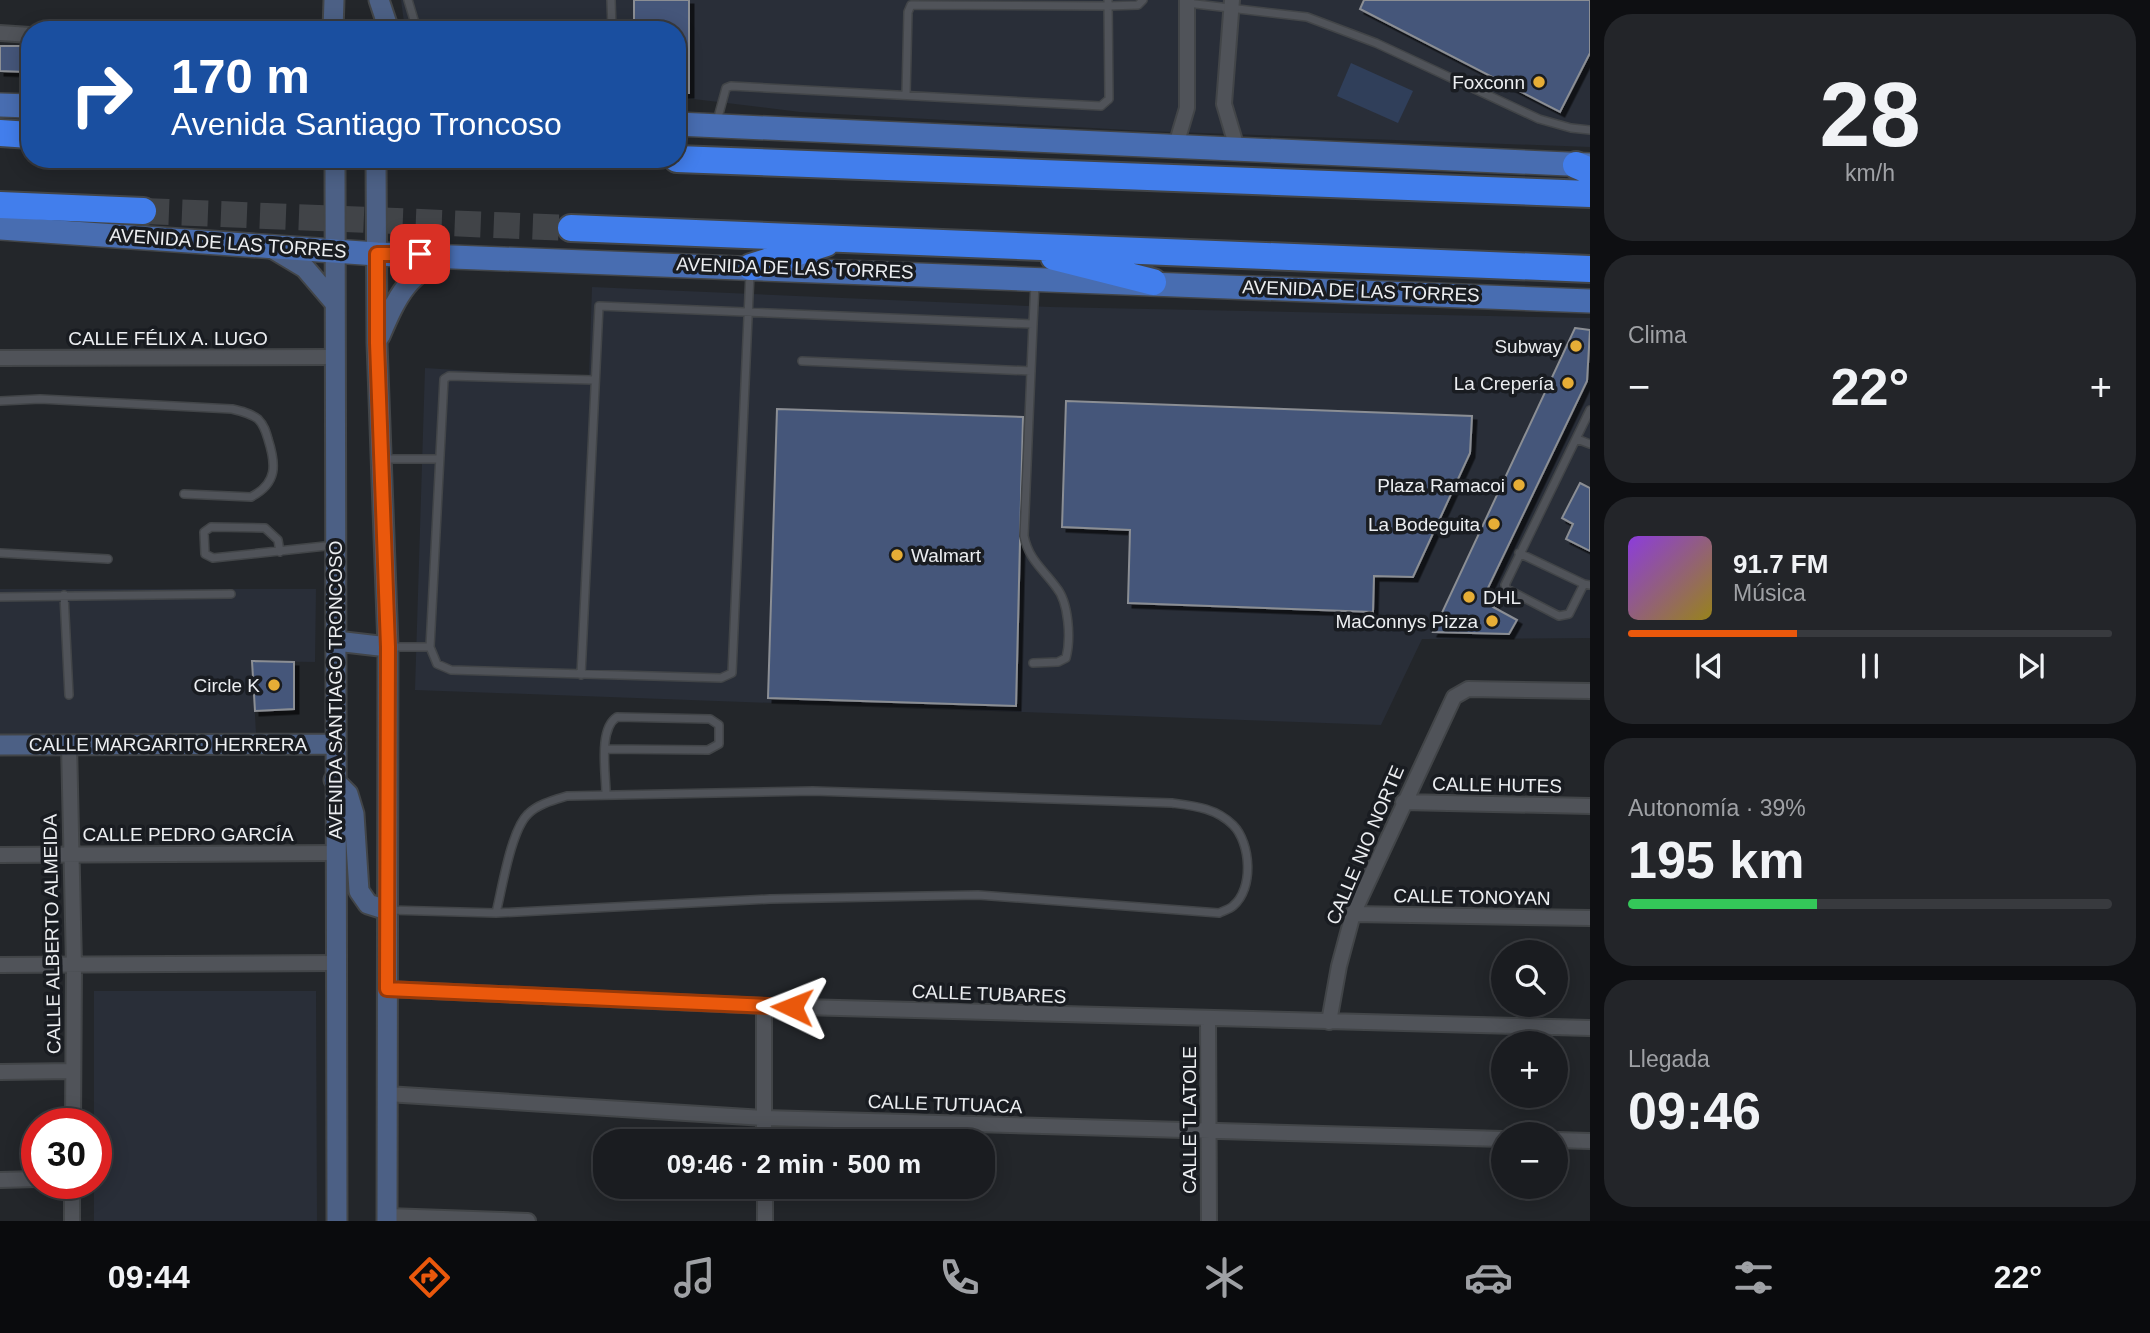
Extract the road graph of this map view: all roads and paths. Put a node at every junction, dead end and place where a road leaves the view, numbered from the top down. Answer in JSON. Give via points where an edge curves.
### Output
{"nodes":[{"id":1,"x":334,"y":0,"type":"edge"},
{"id":2,"x":377,"y":0,"type":"edge"},
{"id":3,"x":408,"y":0,"type":"edge"},
{"id":4,"x":611,"y":0,"type":"edge"},
{"id":5,"x":1143,"y":0,"type":"edge"},
{"id":6,"x":1187,"y":1,"type":"edge"},
{"id":7,"x":1108,"y":3,"type":"edge"},
{"id":8,"x":1232,"y":4,"type":"edge"},
{"id":9,"x":333,"y":21,"type":"edge"},
{"id":10,"x":376,"y":21,"type":"edge"},
{"id":11,"x":385,"y":21,"type":"edge"},
{"id":12,"x":414,"y":21,"type":"edge"},
{"id":13,"x":612,"y":21,"type":"edge"},
{"id":14,"x":0,"y":33,"type":"edge"},
{"id":15,"x":21,"y":34,"type":"edge"},
{"id":16,"x":906,"y":95,"type":"junction"},
{"id":17,"x":0,"y":104,"type":"edge"},
{"id":18,"x":21,"y":105,"type":"edge"},
{"id":19,"x":686,"y":124,"type":"edge"},
{"id":20,"x":716,"y":125,"type":"junction"},
{"id":21,"x":1590,"y":130,"type":"edge"},
{"id":22,"x":0,"y":134,"type":"edge"},
{"id":23,"x":21,"y":135,"type":"edge"},
{"id":24,"x":1176,"y":145,"type":"junction"},
{"id":25,"x":1237,"y":148,"type":"junction"},
{"id":26,"x":686,"y":159,"type":"edge"},
{"id":27,"x":1585,"y":167,"type":"edge"},
{"id":28,"x":335,"y":168,"type":"edge"},
{"id":29,"x":376,"y":168,"type":"edge"},
{"id":30,"x":1590,"y":194,"type":"edge"},
{"id":31,"x":0,"y":205,"type":"edge"},
{"id":32,"x":143,"y":211,"type":"tunnel mouth"},
{"id":33,"x":0,"y":228,"type":"edge"},
{"id":34,"x":571,"y":228,"type":"tunnel mouth"},
{"id":35,"x":1005,"y":244,"type":"junction"},
{"id":36,"x":266,"y":245,"type":"junction"},
{"id":37,"x":335,"y":250,"type":"junction"},
{"id":38,"x":751,"y":251,"type":"junction"},
{"id":39,"x":377,"y":254,"type":"junction"},
{"id":40,"x":463,"y":255,"type":"junction"},
{"id":41,"x":1590,"y":269,"type":"edge"},
{"id":42,"x":1035,"y":280,"type":"junction"},
{"id":43,"x":1153,"y":282,"type":"junction"},
{"id":44,"x":1590,"y":301,"type":"edge"},
{"id":45,"x":334,"y":302,"type":"junction"},
{"id":46,"x":748,"y":311,"type":"junction"},
{"id":47,"x":1033,"y":324,"type":"junction"},
{"id":48,"x":377,"y":343,"type":"junction"},
{"id":49,"x":335,"y":357,"type":"junction"},
{"id":50,"x":0,"y":358,"type":"edge"},
{"id":51,"x":802,"y":361,"type":"dead end"},
{"id":52,"x":1031,"y":371,"type":"junction"},
{"id":53,"x":594,"y":380,"type":"junction"},
{"id":54,"x":0,"y":401,"type":"edge"},
{"id":55,"x":1590,"y":410,"type":"edge"},
{"id":56,"x":1577,"y":439,"type":"junction"},
{"id":57,"x":1590,"y":444,"type":"edge"},
{"id":58,"x":380,"y":459,"type":"junction"},
{"id":59,"x":439,"y":459,"type":"junction"},
{"id":60,"x":184,"y":494,"type":"dead end"},
{"id":61,"x":336,"y":545,"type":"junction"},
{"id":62,"x":280,"y":552,"type":"junction"},
{"id":63,"x":1519,"y":552,"type":"junction"},
{"id":64,"x":0,"y":553,"type":"edge"},
{"id":65,"x":108,"y":559,"type":"dead end"},
{"id":66,"x":1587,"y":585,"type":"edge"},
{"id":67,"x":231,"y":594,"type":"dead end"},
{"id":68,"x":64,"y":595,"type":"junction"},
{"id":69,"x":0,"y":597,"type":"edge"},
{"id":70,"x":336,"y":641,"type":"junction"},
{"id":71,"x":388,"y":647,"type":"junction"},
{"id":72,"x":430,"y":647,"type":"junction"},
{"id":73,"x":1033,"y":663,"type":"dead end"},
{"id":74,"x":581,"y":675,"type":"junction"},
{"id":75,"x":1590,"y":691,"type":"edge"},
{"id":76,"x":69,"y":695,"type":"dead end"},
{"id":77,"x":69,"y":744,"type":"junction"},
{"id":78,"x":335,"y":744,"type":"junction"},
{"id":79,"x":0,"y":745,"type":"edge"},
{"id":80,"x":606,"y":749,"type":"junction"},
{"id":81,"x":334,"y":780,"type":"junction"},
{"id":82,"x":606,"y":794,"type":"junction"},
{"id":83,"x":1403,"y":802,"type":"junction"},
{"id":84,"x":1590,"y":806,"type":"edge"},
{"id":85,"x":335,"y":852,"type":"junction"},
{"id":86,"x":70,"y":854,"type":"junction"},
{"id":87,"x":0,"y":855,"type":"edge"},
{"id":88,"x":387,"y":910,"type":"junction"},
{"id":89,"x":496,"y":913,"type":"junction"},
{"id":90,"x":1353,"y":914,"type":"junction"},
{"id":91,"x":1590,"y":918,"type":"edge"},
{"id":92,"x":335,"y":963,"type":"junction"},
{"id":93,"x":0,"y":965,"type":"edge"},
{"id":94,"x":74,"y":965,"type":"junction"},
{"id":95,"x":387,"y":989,"type":"junction"},
{"id":96,"x":764,"y":1006,"type":"junction"},
{"id":97,"x":1208,"y":1020,"type":"junction"},
{"id":98,"x":1329,"y":1022,"type":"junction"},
{"id":99,"x":1590,"y":1028,"type":"edge"},
{"id":100,"x":73,"y":1071,"type":"junction"},
{"id":101,"x":0,"y":1072,"type":"edge"},
{"id":102,"x":387,"y":1094,"type":"junction"},
{"id":103,"x":73,"y":1108,"type":"edge"},
{"id":104,"x":764,"y":1118,"type":"junction"},
{"id":105,"x":764,"y":1129,"type":"edge"},
{"id":106,"x":1208,"y":1130,"type":"junction"},
{"id":107,"x":1491,"y":1139,"type":"edge"},
{"id":108,"x":1568,"y":1140,"type":"edge"},
{"id":109,"x":1590,"y":1141,"type":"edge"},
{"id":110,"x":21,"y":1179,"type":"edge"},
{"id":111,"x":0,"y":1180,"type":"edge"},
{"id":112,"x":72,"y":1199,"type":"edge"},
{"id":113,"x":765,"y":1199,"type":"edge"},
{"id":114,"x":387,"y":1219,"type":"edge"},
{"id":115,"x":72,"y":1221,"type":"edge"},
{"id":116,"x":337,"y":1221,"type":"edge"},
{"id":117,"x":528,"y":1221,"type":"edge"},
{"id":118,"x":765,"y":1221,"type":"edge"},
{"id":119,"x":1209,"y":1221,"type":"edge"}],
"edges":[{"from":1,"to":9,"type":"main road"},
{"from":2,"to":10,"type":"main road"},
{"from":2,"to":11,"type":"main road"},
{"from":3,"to":12,"type":"lane"},
{"from":4,"to":13,"type":"lane"},
{"from":5,"to":7,"type":"lane","via":[[1138,5]]},
{"from":6,"to":8,"type":"lane"},
{"from":6,"to":24,"type":"street","via":[[1187,108]]},
{"from":7,"to":16,"type":"lane","via":[[911,5]]},
{"from":7,"to":16,"type":"lane","via":[[1109,99],[1101,106]]},
{"from":8,"to":21,"type":"lane","via":[[1307,17],[1376,43],[1539,119]]},
{"from":8,"to":25,"type":"street","via":[[1224,104]]},
{"from":14,"to":15,"type":"street"},
{"from":16,"to":20,"type":"lane","via":[[731,86],[722,97]]},
{"from":17,"to":18,"type":"main road"},
{"from":19,"to":20,"type":"main road"},
{"from":20,"to":24,"type":"main road"},
{"from":22,"to":23,"type":"highway"},
{"from":24,"to":25,"type":"main road"},
{"from":25,"to":27,"type":"main road"},
{"from":26,"to":30,"type":"highway"},
{"from":28,"to":37,"type":"main road","name":"AVENIDA SANTIAGO TRONCOSO"},
{"from":29,"to":39,"type":"main road"},
{"from":31,"to":32,"type":"highway","name":"AVENIDA DE LAS TORRES"},
{"from":33,"to":36,"type":"main road","name":"AVENIDA DE LAS TORRES"},
{"from":34,"to":38,"type":"highway","name":"AVENIDA DE LAS TORRES"},
{"from":35,"to":38,"type":"highway","name":"AVENIDA DE LAS TORRES","via":[[843,238]]},
{"from":35,"to":41,"type":"highway","name":"AVENIDA DE LAS TORRES"},
{"from":35,"to":43,"type":"highway"},
{"from":36,"to":37,"type":"main road","name":"AVENIDA DE LAS TORRES"},
{"from":36,"to":45,"type":"main road","via":[[305,268]]},
{"from":37,"to":39,"type":"main road","name":"AVENIDA DE LAS TORRES"},
{"from":37,"to":45,"type":"main road","name":"AVENIDA SANTIAGO TRONCOSO"},
{"from":38,"to":40,"type":"main road","name":"AVENIDA DE LAS TORRES"},
{"from":38,"to":42,"type":"main road","name":"AVENIDA DE LAS TORRES"},
{"from":38,"to":46,"type":"lane"},
{"from":39,"to":40,"type":"main road","name":"AVENIDA DE LAS TORRES"},
{"from":39,"to":48,"type":"main road"},
{"from":40,"to":48,"type":"main road","via":[[416,273],[394,302]]},
{"from":42,"to":43,"type":"main road","name":"AVENIDA DE LAS TORRES"},
{"from":42,"to":47,"type":"lane"},
{"from":43,"to":44,"type":"main road","name":"AVENIDA DE LAS TORRES"},
{"from":45,"to":49,"type":"main road","name":"AVENIDA SANTIAGO TRONCOSO"},
{"from":46,"to":47,"type":"lane"},
{"from":46,"to":53,"type":"lane","via":[[599,306]]},
{"from":46,"to":74,"type":"lane","via":[[732,673],[721,678]]},
{"from":47,"to":52,"type":"lane"},
{"from":48,"to":58,"type":"main road"},
{"from":49,"to":50,"type":"street","name":"CALLE FÉLIX A. LUGO"},
{"from":49,"to":61,"type":"main road","name":"AVENIDA SANTIAGO TRONCOSO"},
{"from":51,"to":52,"type":"lane"},
{"from":52,"to":73,"type":"lane","via":[[1024,536],[1032,560],[1062,597],[1068,650],[1058,662]]},
{"from":53,"to":59,"type":"lane","via":[[446,377]]},
{"from":53,"to":74,"type":"lane"},
{"from":54,"to":60,"type":"lane","via":[[232,409],[259,420],[275,461],[260,492],[251,497]]},
{"from":55,"to":56,"type":"lane"},
{"from":56,"to":57,"type":"lane"},
{"from":56,"to":63,"type":"lane"},
{"from":58,"to":59,"type":"lane"},
{"from":58,"to":71,"type":"main road"},
{"from":59,"to":72,"type":"lane"},
{"from":61,"to":62,"type":"lane"},
{"from":61,"to":70,"type":"main road","name":"AVENIDA SANTIAGO TRONCOSO"},
{"from":62,"to":62,"type":"lane","via":[[213,558],[205,554],[204,532],[211,527],[265,528],[278,540]]},
{"from":63,"to":66,"type":"lane"},
{"from":63,"to":66,"type":"lane","via":[[1506,577],[1507,589],[1559,616],[1569,614]]},
{"from":64,"to":65,"type":"lane"},
{"from":67,"to":68,"type":"lane"},
{"from":68,"to":69,"type":"lane"},
{"from":68,"to":76,"type":"lane"},
{"from":70,"to":71,"type":"main road"},
{"from":70,"to":78,"type":"main road","name":"AVENIDA SANTIAGO TRONCOSO"},
{"from":71,"to":72,"type":"lane"},
{"from":71,"to":88,"type":"main road"},
{"from":72,"to":74,"type":"lane","via":[[442,668]]},
{"from":75,"to":83,"type":"street","name":"CALLE NIO NORTE","via":[[1459,692]]},
{"from":77,"to":78,"type":"main road","name":"CALLE MARGARITO HERRERA"},
{"from":77,"to":79,"type":"main road","name":"CALLE MARGARITO HERRERA"},
{"from":77,"to":86,"type":"street","name":"CALLE ALBERTO ALMEIDA"},
{"from":78,"to":81,"type":"main road","name":"AVENIDA SANTIAGO TRONCOSO"},
{"from":80,"to":80,"type":"lane","via":[[708,750],[719,744],[719,725],[710,719],[617,716],[607,729]]},
{"from":80,"to":82,"type":"lane"},
{"from":81,"to":85,"type":"main road","name":"AVENIDA SANTIAGO TRONCOSO"},
{"from":81,"to":88,"type":"main road","via":[[348,794],[354,814],[359,891],[368,904]]},
{"from":82,"to":89,"type":"lane","via":[[567,796],[527,815]]},
{"from":82,"to":89,"type":"lane","via":[[813,791],[1172,803],[1203,807],[1235,827],[1248,869],[1244,891],[1234,905],[1219,913],[978,895],[770,899]]},
{"from":83,"to":84,"type":"street","name":"CALLE HUTES"},
{"from":83,"to":90,"type":"street","name":"CALLE NIO NORTE"},
{"from":85,"to":86,"type":"street","name":"CALLE PEDRO GARCÍA"},
{"from":85,"to":92,"type":"main road","name":"AVENIDA SANTIAGO TRONCOSO"},
{"from":86,"to":87,"type":"street","name":"CALLE PEDRO GARCÍA"},
{"from":86,"to":94,"type":"street","name":"CALLE ALBERTO ALMEIDA"},
{"from":88,"to":89,"type":"lane"},
{"from":88,"to":95,"type":"main road"},
{"from":90,"to":91,"type":"street","name":"CALLE TONOYAN"},
{"from":90,"to":98,"type":"street","name":"CALLE NIO NORTE"},
{"from":92,"to":94,"type":"street"},
{"from":92,"to":116,"type":"main road","name":"AVENIDA SANTIAGO TRONCOSO"},
{"from":93,"to":94,"type":"street"},
{"from":94,"to":100,"type":"street","name":"CALLE ALBERTO ALMEIDA"},
{"from":95,"to":96,"type":"street","name":"CALLE TUBARES"},
{"from":95,"to":102,"type":"main road"},
{"from":96,"to":97,"type":"street","name":"CALLE TUBARES"},
{"from":96,"to":104,"type":"street"},
{"from":97,"to":98,"type":"street","name":"CALLE TUBARES"},
{"from":97,"to":106,"type":"street","name":"CALLE TLATOLE"},
{"from":98,"to":99,"type":"street","name":"CALLE TUBARES"},
{"from":100,"to":101,"type":"street"},
{"from":100,"to":103,"type":"street","name":"CALLE ALBERTO ALMEIDA"},
{"from":102,"to":104,"type":"street","name":"CALLE TUTUACA"},
{"from":102,"to":114,"type":"main road"},
{"from":104,"to":105,"type":"street"},
{"from":104,"to":106,"type":"street","name":"CALLE TUTUACA"},
{"from":106,"to":107,"type":"street","name":"CALLE TUTUACA"},
{"from":106,"to":119,"type":"street","name":"CALLE TLATOLE"},
{"from":108,"to":109,"type":"street"},
{"from":110,"to":111,"type":"street"},
{"from":112,"to":115,"type":"street"},
{"from":113,"to":118,"type":"street"},
{"from":114,"to":117,"type":"street"}]}
